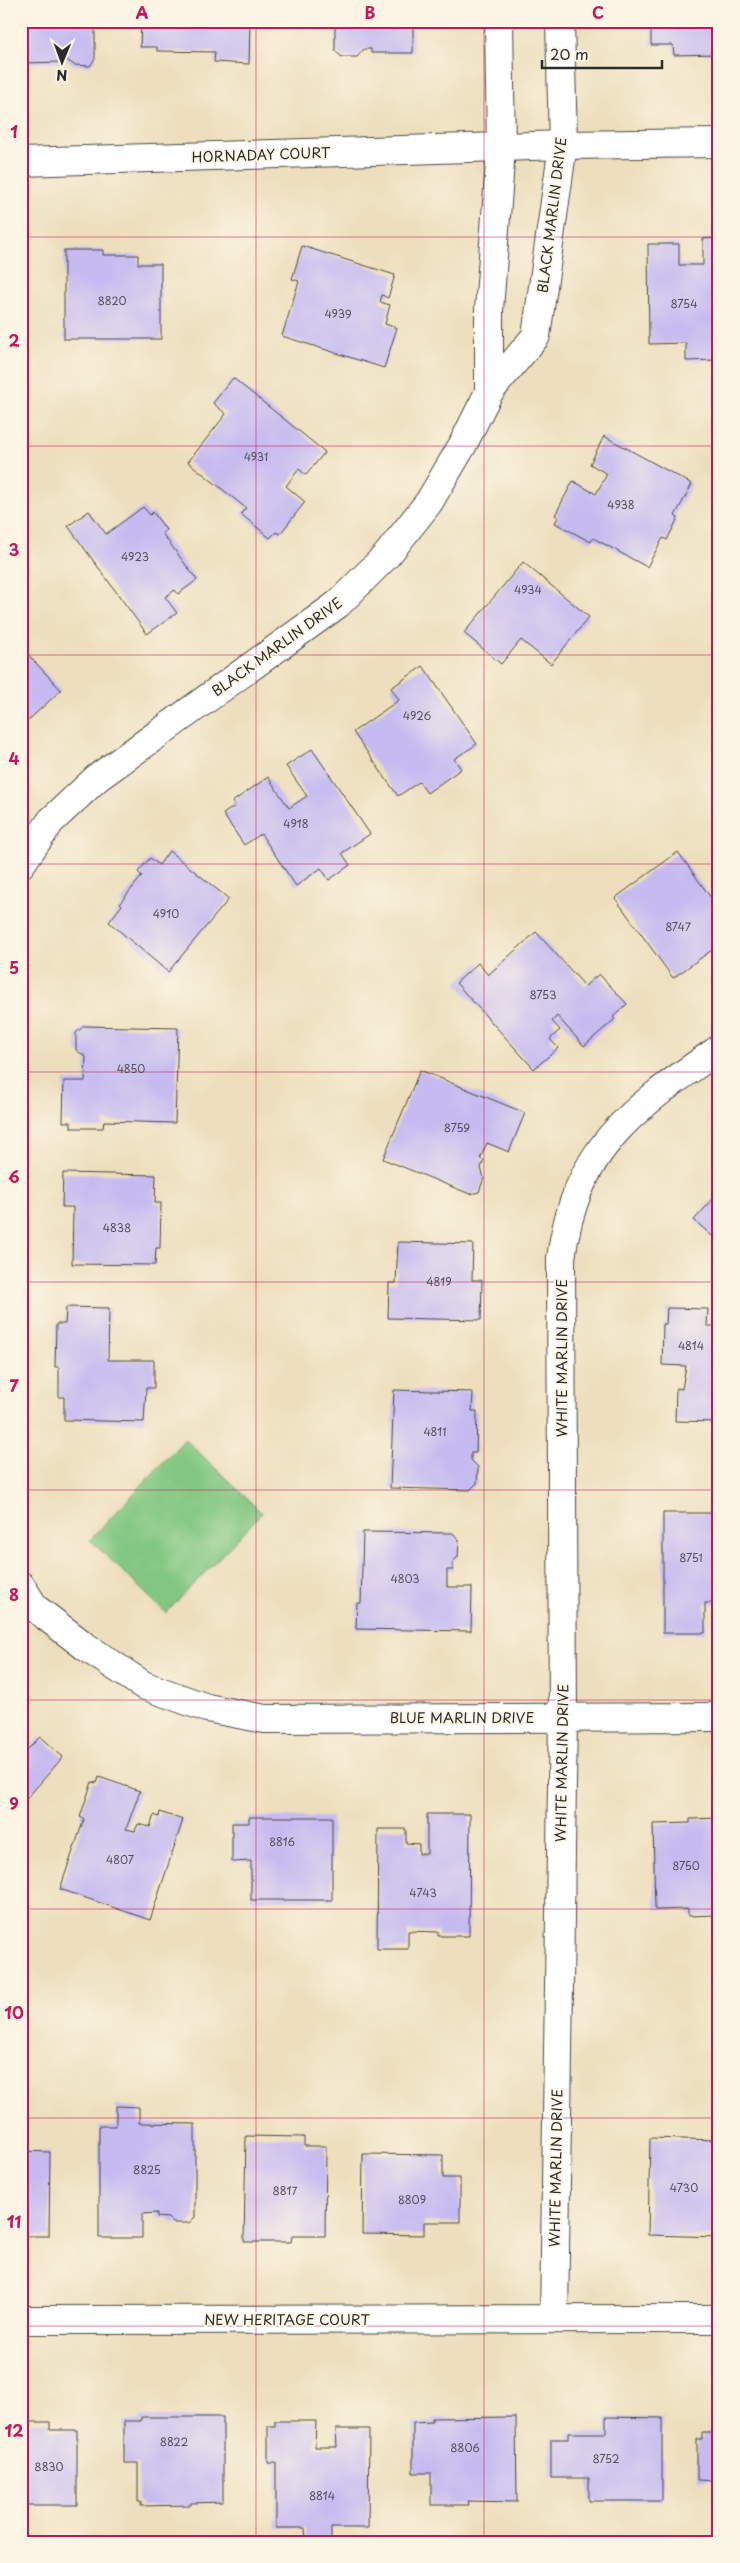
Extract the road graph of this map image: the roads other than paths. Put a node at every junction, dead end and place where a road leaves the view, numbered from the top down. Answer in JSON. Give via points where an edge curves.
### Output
{"nodes":[{"id":1,"x":499,"y":21,"type":"edge"},
{"id":2,"x":560,"y":21,"type":"edge"},
{"id":3,"x":719,"y":143,"type":"edge"},
{"id":4,"x":563,"y":145,"type":"junction"},
{"id":5,"x":501,"y":149,"type":"junction"},
{"id":6,"x":21,"y":162,"type":"edge"},
{"id":7,"x":489,"y":392,"type":"junction"},
{"id":8,"x":21,"y":864,"type":"edge"},
{"id":9,"x":719,"y":1049,"type":"edge"},
{"id":10,"x":21,"y":1586,"type":"edge"},
{"id":11,"x":563,"y":1717,"type":"junction"},
{"id":12,"x":719,"y":1717,"type":"edge"},
{"id":13,"x":554,"y":2319,"type":"junction"},
{"id":14,"x":719,"y":2319,"type":"edge"},
{"id":15,"x":21,"y":2320,"type":"edge"}],
"edges":[{"from":1,"to":5,"type":"street","name":"BLACK MARLIN DRIVE"},
{"from":2,"to":4,"type":"street","name":"BLACK MARLIN DRIVE"},
{"from":3,"to":4,"type":"street","name":"HORNADAY COURT"},
{"from":4,"to":5,"type":"street","name":"HORNADAY COURT"},
{"from":4,"to":7,"type":"street","name":"BLACK MARLIN DRIVE","via":[[536,336]]},
{"from":5,"to":6,"type":"street","name":"HORNADAY COURT"},
{"from":5,"to":7,"type":"street","name":"BLACK MARLIN DRIVE","via":[[489,310]]},
{"from":7,"to":8,"type":"street","name":"BLACK MARLIN DRIVE","via":[[429,502],[387,555],[338,604],[97,778],[51,821]]},
{"from":9,"to":11,"type":"street","name":"WHITE MARLIN DRIVE","via":[[650,1098],[606,1140],[588,1166],[571,1208],[561,1258]]},
{"from":10,"to":11,"type":"street","name":"BLUE MARLIN DRIVE","via":[[35,1608],[143,1685],[207,1708],[265,1719]]},
{"from":11,"to":12,"type":"street","name":"BLUE MARLIN DRIVE"},
{"from":11,"to":13,"type":"street","name":"WHITE MARLIN DRIVE"},
{"from":13,"to":14,"type":"street","name":"NEW HERITAGE COURT"},
{"from":13,"to":15,"type":"street","name":"NEW HERITAGE COURT"}]}
